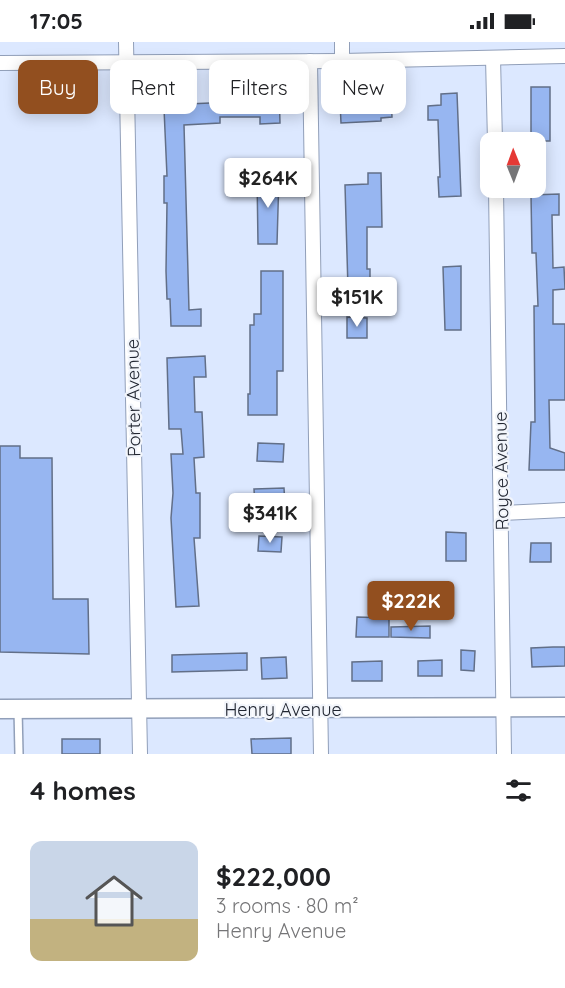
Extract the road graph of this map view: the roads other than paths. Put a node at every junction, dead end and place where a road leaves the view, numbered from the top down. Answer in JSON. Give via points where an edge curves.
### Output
{"nodes":[{"id":1,"x":126,"y":42,"type":"edge"},
{"id":2,"x":342,"y":42,"type":"edge"},
{"id":3,"x":557,"y":42,"type":"edge"},
{"id":4,"x":561,"y":56,"type":"edge"},
{"id":5,"x":493,"y":58,"type":"junction"},
{"id":6,"x":126,"y":60,"type":"edge"},
{"id":7,"x":342,"y":60,"type":"edge"},
{"id":8,"x":392,"y":60,"type":"edge"},
{"id":9,"x":110,"y":61,"type":"edge"},
{"id":10,"x":197,"y":61,"type":"edge"},
{"id":11,"x":310,"y":61,"type":"junction"},
{"id":12,"x":321,"y":61,"type":"edge"},
{"id":13,"x":0,"y":63,"type":"edge"},
{"id":14,"x":127,"y":114,"type":"edge"},
{"id":15,"x":495,"y":132,"type":"edge"},
{"id":16,"x":495,"y":198,"type":"edge"},
{"id":17,"x":565,"y":510,"type":"edge"},
{"id":18,"x":501,"y":513,"type":"junction"},
{"id":19,"x":502,"y":707,"type":"junction"},
{"id":20,"x":565,"y":707,"type":"edge"},
{"id":21,"x":9,"y":709,"type":"edge"},
{"id":22,"x":139,"y":709,"type":"junction"},
{"id":23,"x":319,"y":709,"type":"junction"},
{"id":24,"x":19,"y":754,"type":"edge"},
{"id":25,"x":140,"y":754,"type":"edge"},
{"id":26,"x":321,"y":754,"type":"edge"},
{"id":27,"x":504,"y":754,"type":"edge"}],
"edges":[{"from":1,"to":6,"type":"street","name":"Porter Avenue"},
{"from":2,"to":7,"type":"street"},
{"from":3,"to":4,"type":"street"},
{"from":4,"to":5,"type":"street"},
{"from":5,"to":8,"type":"street"},
{"from":5,"to":15,"type":"street"},
{"from":9,"to":13,"type":"street"},
{"from":10,"to":11,"type":"street"},
{"from":11,"to":12,"type":"street"},
{"from":11,"to":23,"type":"street"},
{"from":14,"to":22,"type":"street","name":"Porter Avenue"},
{"from":16,"to":18,"type":"street","name":"Royce Avenue"},
{"from":17,"to":18,"type":"street"},
{"from":18,"to":19,"type":"street","name":"Royce Avenue"},
{"from":19,"to":20,"type":"street","name":"Henry Avenue"},
{"from":19,"to":23,"type":"street","name":"Henry Avenue"},
{"from":19,"to":27,"type":"street","name":"Royce Avenue"},
{"from":21,"to":22,"type":"street","name":"Henry Avenue"},
{"from":21,"to":24,"type":"lane"},
{"from":22,"to":23,"type":"street","name":"Henry Avenue"},
{"from":22,"to":25,"type":"street","name":"Porter Avenue"},
{"from":23,"to":26,"type":"street"}]}
